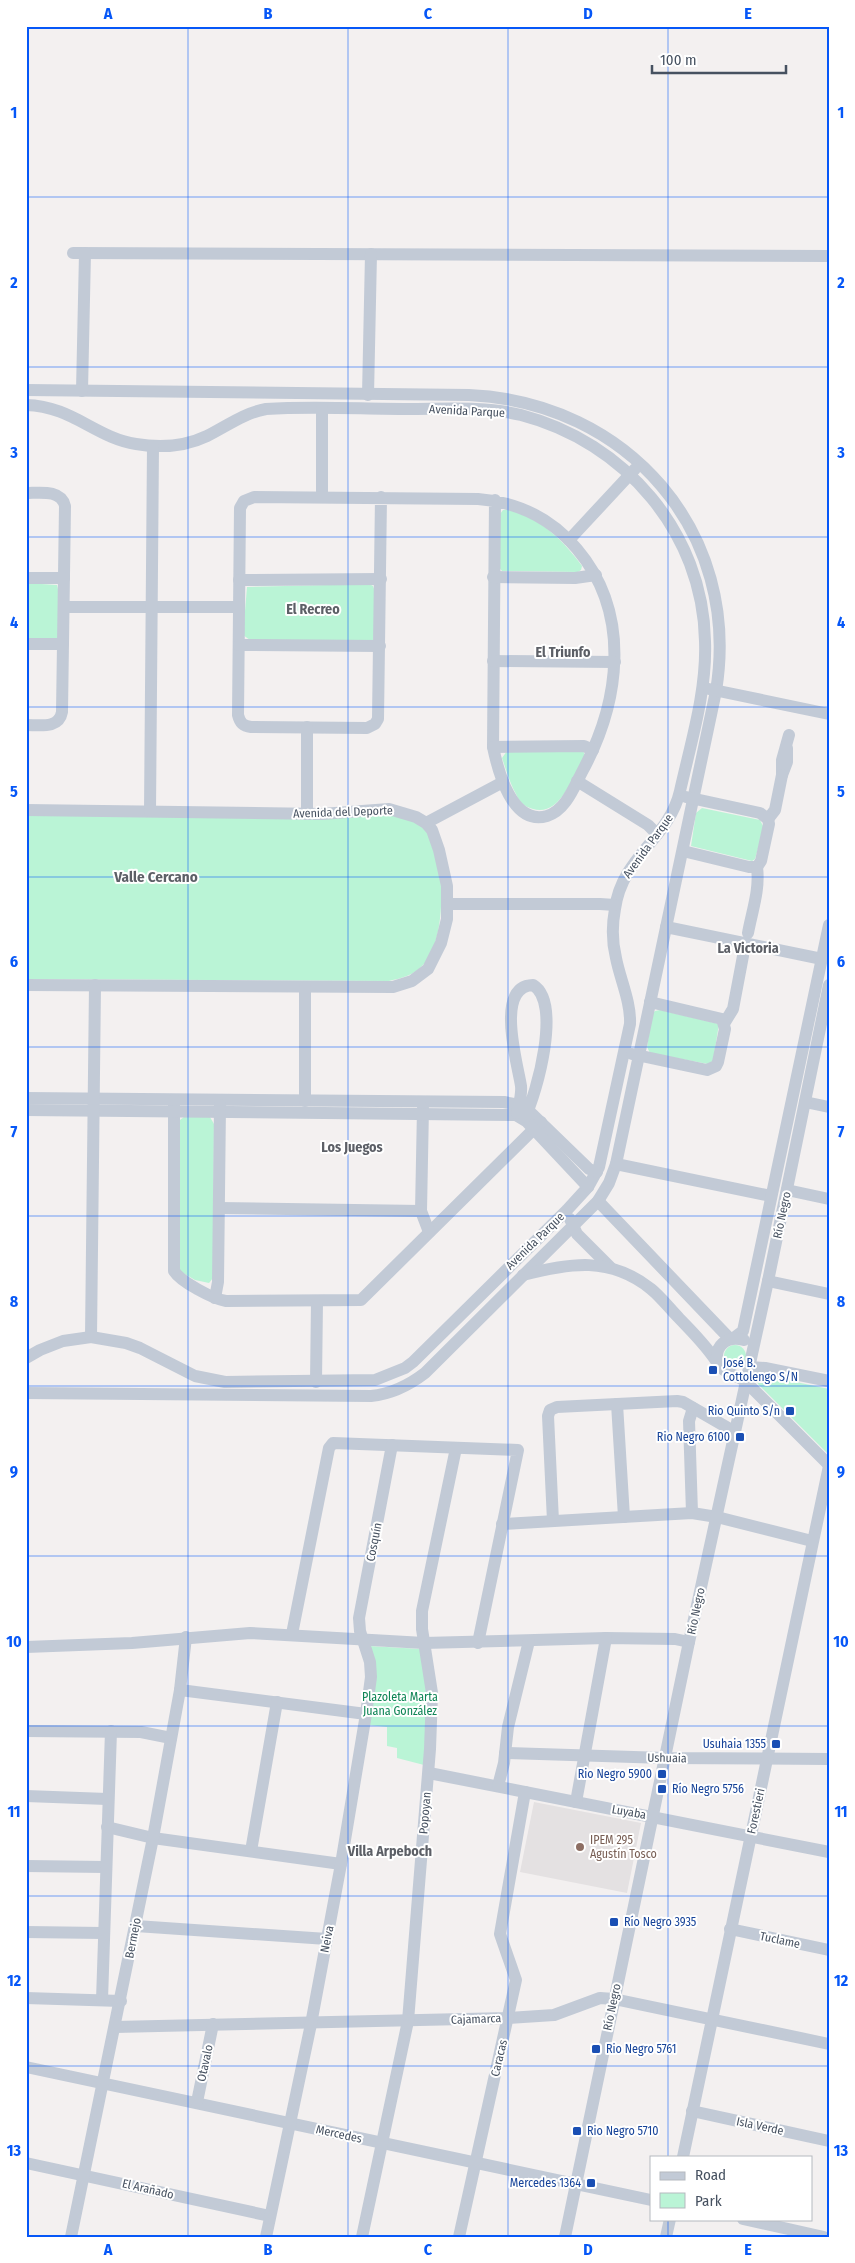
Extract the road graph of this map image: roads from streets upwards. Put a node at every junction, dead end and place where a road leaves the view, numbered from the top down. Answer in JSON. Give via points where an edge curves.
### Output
{"nodes":[{"id":1,"x":371,"y":254,"type":"junction"},
{"id":2,"x":829,"y":256,"type":"edge"},
{"id":3,"x":26,"y":390,"type":"edge"},
{"id":4,"x":48,"y":390,"type":"junction"},
{"id":5,"x":82,"y":391,"type":"junction"},
{"id":6,"x":257,"y":393,"type":"junction"},
{"id":7,"x":368,"y":394,"type":"junction"},
{"id":8,"x":26,"y":405,"type":"edge"},
{"id":9,"x":48,"y":407,"type":"junction"},
{"id":10,"x":322,"y":408,"type":"junction"},
{"id":11,"x":256,"y":411,"type":"junction"},
{"id":12,"x":153,"y":446,"type":"junction"},
{"id":13,"x":640,"y":463,"type":"junction"},
{"id":14,"x":630,"y":474,"type":"junction"},
{"id":15,"x":26,"y":493,"type":"edge"},
{"id":16,"x":322,"y":497,"type":"junction"},
{"id":17,"x":381,"y":497,"type":"junction"},
{"id":18,"x":494,"y":500,"type":"junction"},
{"id":19,"x":570,"y":540,"type":"junction"},
{"id":20,"x":596,"y":575,"type":"junction"},
{"id":21,"x":494,"y":577,"type":"junction"},
{"id":22,"x":26,"y":578,"type":"edge"},
{"id":23,"x":64,"y":578,"type":"junction"},
{"id":24,"x":239,"y":580,"type":"junction"},
{"id":25,"x":381,"y":580,"type":"junction"},
{"id":26,"x":64,"y":607,"type":"junction"},
{"id":27,"x":152,"y":607,"type":"junction"},
{"id":28,"x":239,"y":607,"type":"junction"},
{"id":29,"x":26,"y":644,"type":"edge"},
{"id":30,"x":63,"y":644,"type":"junction"},
{"id":31,"x":238,"y":645,"type":"junction"},
{"id":32,"x":380,"y":646,"type":"junction"},
{"id":33,"x":493,"y":661,"type":"junction"},
{"id":34,"x":615,"y":662,"type":"junction"},
{"id":35,"x":702,"y":688,"type":"junction"},
{"id":36,"x":716,"y":691,"type":"junction"},
{"id":37,"x":829,"y":714,"type":"edge"},
{"id":38,"x":26,"y":725,"type":"edge"},
{"id":39,"x":308,"y":727,"type":"junction"},
{"id":40,"x":788,"y":741,"type":"dead end"},
{"id":41,"x":493,"y":747,"type":"junction"},
{"id":42,"x":593,"y":750,"type":"junction"},
{"id":43,"x":577,"y":781,"type":"junction"},
{"id":44,"x":502,"y":782,"type":"junction"},
{"id":45,"x":679,"y":794,"type":"junction"},
{"id":46,"x":693,"y":799,"type":"junction"},
{"id":47,"x":26,"y":810,"type":"edge"},
{"id":48,"x":150,"y":811,"type":"junction"},
{"id":49,"x":306,"y":814,"type":"junction"},
{"id":50,"x":768,"y":819,"type":"junction"},
{"id":51,"x":426,"y":823,"type":"junction"},
{"id":52,"x":657,"y":834,"type":"junction"},
{"id":53,"x":682,"y":851,"type":"junction"},
{"id":54,"x":756,"y":866,"type":"junction"},
{"id":55,"x":448,"y":904,"type":"junction"},
{"id":56,"x":615,"y":905,"type":"junction"},
{"id":57,"x":829,"y":925,"type":"edge"},
{"id":58,"x":666,"y":927,"type":"junction"},
{"id":59,"x":749,"y":928,"type":"dead end"},
{"id":60,"x":743,"y":956,"type":"dead end"},
{"id":61,"x":822,"y":959,"type":"junction"},
{"id":62,"x":26,"y":985,"type":"edge"},
{"id":63,"x":95,"y":985,"type":"junction"},
{"id":64,"x":829,"y":985,"type":"edge"},
{"id":65,"x":306,"y":987,"type":"junction"},
{"id":66,"x":650,"y":1002,"type":"junction"},
{"id":67,"x":825,"y":1019,"type":"edge"},
{"id":68,"x":725,"y":1022,"type":"junction"},
{"id":69,"x":625,"y":1053,"type":"junction"},
{"id":70,"x":639,"y":1055,"type":"junction"},
{"id":71,"x":26,"y":1098,"type":"edge"},
{"id":72,"x":305,"y":1100,"type":"junction"},
{"id":73,"x":804,"y":1102,"type":"junction"},
{"id":74,"x":94,"y":1105,"type":"junction"},
{"id":75,"x":174,"y":1106,"type":"junction"},
{"id":76,"x":220,"y":1106,"type":"junction"},
{"id":77,"x":829,"y":1107,"type":"edge"},
{"id":78,"x":423,"y":1109,"type":"junction"},
{"id":79,"x":26,"y":1110,"type":"edge"},
{"id":80,"x":522,"y":1112,"type":"junction"},
{"id":81,"x":537,"y":1126,"type":"junction"},
{"id":82,"x":616,"y":1164,"type":"junction"},
{"id":83,"x":597,"y":1172,"type":"junction"},
{"id":84,"x":588,"y":1187,"type":"junction"},
{"id":85,"x":787,"y":1190,"type":"junction"},
{"id":86,"x":772,"y":1196,"type":"junction"},
{"id":87,"x":829,"y":1198,"type":"edge"},
{"id":88,"x":598,"y":1201,"type":"junction"},
{"id":89,"x":219,"y":1208,"type":"junction"},
{"id":90,"x":567,"y":1210,"type":"junction"},
{"id":91,"x":421,"y":1211,"type":"junction"},
{"id":92,"x":572,"y":1226,"type":"junction"},
{"id":93,"x":429,"y":1232,"type":"junction"},
{"id":94,"x":615,"y":1270,"type":"junction"},
{"id":95,"x":521,"y":1276,"type":"junction"},
{"id":96,"x":495,"y":1280,"type":"junction"},
{"id":97,"x":768,"y":1281,"type":"junction"},
{"id":98,"x":506,"y":1292,"type":"junction"},
{"id":99,"x":829,"y":1294,"type":"edge"},
{"id":100,"x":215,"y":1298,"type":"junction"},
{"id":101,"x":317,"y":1301,"type":"junction"},
{"id":102,"x":91,"y":1338,"type":"junction"},
{"id":103,"x":733,"y":1338,"type":"junction"},
{"id":104,"x":752,"y":1351,"type":"junction"},
{"id":105,"x":26,"y":1358,"type":"edge"},
{"id":106,"x":718,"y":1364,"type":"junction"},
{"id":107,"x":750,"y":1367,"type":"junction"},
{"id":108,"x":734,"y":1374,"type":"junction"},
{"id":109,"x":829,"y":1381,"type":"edge"},
{"id":110,"x":316,"y":1382,"type":"junction"},
{"id":111,"x":746,"y":1382,"type":"junction"},
{"id":112,"x":26,"y":1393,"type":"edge"},
{"id":113,"x":618,"y":1404,"type":"junction"},
{"id":114,"x":693,"y":1408,"type":"junction"},
{"id":115,"x":735,"y":1432,"type":"junction"},
{"id":116,"x":392,"y":1445,"type":"junction"},
{"id":117,"x":456,"y":1448,"type":"junction"},
{"id":118,"x":829,"y":1466,"type":"edge"},
{"id":119,"x":692,"y":1513,"type":"junction"},
{"id":120,"x":624,"y":1517,"type":"junction"},
{"id":121,"x":717,"y":1517,"type":"junction"},
{"id":122,"x":554,"y":1521,"type":"junction"},
{"id":123,"x":502,"y":1524,"type":"junction"},
{"id":124,"x":812,"y":1540,"type":"junction"},
{"id":125,"x":292,"y":1634,"type":"junction"},
{"id":126,"x":186,"y":1637,"type":"junction"},
{"id":127,"x":606,"y":1638,"type":"junction"},
{"id":128,"x":364,"y":1640,"type":"junction"},
{"id":129,"x":529,"y":1641,"type":"junction"},
{"id":130,"x":478,"y":1642,"type":"junction"},
{"id":131,"x":689,"y":1642,"type":"junction"},
{"id":132,"x":424,"y":1643,"type":"junction"},
{"id":133,"x":26,"y":1647,"type":"edge"},
{"id":134,"x":180,"y":1690,"type":"junction"},
{"id":135,"x":277,"y":1702,"type":"junction"},
{"id":136,"x":366,"y":1714,"type":"junction"},
{"id":137,"x":26,"y":1731,"type":"edge"},
{"id":138,"x":111,"y":1731,"type":"junction"},
{"id":139,"x":171,"y":1738,"type":"junction"},
{"id":140,"x":505,"y":1753,"type":"junction"},
{"id":141,"x":584,"y":1756,"type":"junction"},
{"id":142,"x":665,"y":1758,"type":"junction"},
{"id":143,"x":767,"y":1759,"type":"junction"},
{"id":144,"x":829,"y":1759,"type":"edge"},
{"id":145,"x":428,"y":1773,"type":"junction"},
{"id":146,"x":498,"y":1786,"type":"junction"},
{"id":147,"x":525,"y":1792,"type":"junction"},
{"id":148,"x":26,"y":1796,"type":"edge"},
{"id":149,"x":107,"y":1799,"type":"junction"},
{"id":150,"x":576,"y":1802,"type":"junction"},
{"id":151,"x":653,"y":1816,"type":"junction"},
{"id":152,"x":107,"y":1826,"type":"junction"},
{"id":153,"x":751,"y":1836,"type":"junction"},
{"id":154,"x":153,"y":1838,"type":"junction"},
{"id":155,"x":251,"y":1851,"type":"junction"},
{"id":156,"x":829,"y":1852,"type":"edge"},
{"id":157,"x":341,"y":1864,"type":"junction"},
{"id":158,"x":26,"y":1866,"type":"edge"},
{"id":159,"x":105,"y":1867,"type":"junction"},
{"id":160,"x":136,"y":1926,"type":"junction"},
{"id":161,"x":730,"y":1929,"type":"junction"},
{"id":162,"x":26,"y":1932,"type":"edge"},
{"id":163,"x":103,"y":1933,"type":"junction"},
{"id":164,"x":327,"y":1939,"type":"junction"},
{"id":165,"x":829,"y":1950,"type":"edge"},
{"id":166,"x":26,"y":1998,"type":"edge"},
{"id":167,"x":614,"y":1999,"type":"junction"},
{"id":168,"x":102,"y":2000,"type":"junction"},
{"id":169,"x":121,"y":2001,"type":"junction"},
{"id":170,"x":508,"y":2018,"type":"junction"},
{"id":171,"x":711,"y":2020,"type":"junction"},
{"id":172,"x":408,"y":2021,"type":"junction"},
{"id":173,"x":213,"y":2024,"type":"junction"},
{"id":174,"x":311,"y":2024,"type":"junction"},
{"id":175,"x":115,"y":2027,"type":"junction"},
{"id":176,"x":829,"y":2044,"type":"edge"},
{"id":177,"x":26,"y":2067,"type":"edge"},
{"id":178,"x":104,"y":2082,"type":"junction"},
{"id":179,"x":196,"y":2102,"type":"junction"},
{"id":180,"x":692,"y":2111,"type":"junction"},
{"id":181,"x":290,"y":2124,"type":"junction"},
{"id":182,"x":829,"y":2141,"type":"edge"},
{"id":183,"x":382,"y":2143,"type":"junction"},
{"id":184,"x":683,"y":2156,"type":"edge"},
{"id":185,"x":26,"y":2163,"type":"edge"},
{"id":186,"x":475,"y":2163,"type":"junction"},
{"id":187,"x":84,"y":2175,"type":"junction"},
{"id":188,"x":576,"y":2184,"type":"junction"},
{"id":189,"x":650,"y":2200,"type":"edge"},
{"id":190,"x":270,"y":2216,"type":"junction"},
{"id":191,"x":670,"y":2220,"type":"edge"},
{"id":192,"x":745,"y":2220,"type":"edge"},
{"id":193,"x":766,"y":2230,"type":"edge"},
{"id":194,"x":71,"y":2237,"type":"edge"},
{"id":195,"x":266,"y":2237,"type":"edge"},
{"id":196,"x":362,"y":2237,"type":"edge"},
{"id":197,"x":459,"y":2237,"type":"edge"},
{"id":198,"x":565,"y":2237,"type":"edge"},
{"id":199,"x":666,"y":2237,"type":"edge"},
{"id":200,"x":824,"y":2237,"type":"edge"}],
"edges":[{"from":1,"to":2,"type":"street"},
{"from":1,"to":5,"type":"street","via":[[79,253]]},
{"from":1,"to":7,"type":"street"},
{"from":3,"to":4,"type":"street","name":"Avenida Parque"},
{"from":4,"to":5,"type":"street","name":"Avenida Parque"},
{"from":4,"to":9,"type":"street"},
{"from":5,"to":6,"type":"street","name":"Avenida Parque"},
{"from":6,"to":7,"type":"street","name":"Avenida Parque"},
{"from":6,"to":11,"type":"street"},
{"from":7,"to":13,"type":"street","name":"Avenida Parque","via":[[469,394],[520,400],[592,428]]},
{"from":8,"to":9,"type":"street","name":"Avenida Parque"},
{"from":9,"to":12,"type":"street","name":"Avenida Parque","via":[[121,440]]},
{"from":10,"to":11,"type":"street","name":"Avenida Parque"},
{"from":10,"to":14,"type":"street","name":"Avenida Parque","via":[[483,410],[519,415],[582,439]]},
{"from":10,"to":16,"type":"street"},
{"from":11,"to":12,"type":"street","name":"Avenida Parque","via":[[184,444]]},
{"from":12,"to":27,"type":"street"},
{"from":13,"to":14,"type":"street"},
{"from":13,"to":36,"type":"street","name":"Avenida Parque","via":[[672,499],[694,534],[704,559],[719,620]]},
{"from":14,"to":19,"type":"street"},
{"from":14,"to":35,"type":"street","name":"Avenida Parque","via":[[675,530],[694,574],[705,625]]},
{"from":15,"to":23,"type":"street","via":[[53,493],[64,501]]},
{"from":16,"to":17,"type":"street"},
{"from":16,"to":24,"type":"street","via":[[254,496],[244,501],[240,508]]},
{"from":17,"to":18,"type":"street"},
{"from":17,"to":25,"type":"street"},
{"from":18,"to":19,"type":"street","via":[[539,516]]},
{"from":18,"to":21,"type":"street"},
{"from":19,"to":20,"type":"street"},
{"from":20,"to":21,"type":"street","via":[[576,578]]},
{"from":20,"to":34,"type":"street","via":[[612,620]]},
{"from":21,"to":33,"type":"street"},
{"from":22,"to":23,"type":"street"},
{"from":23,"to":26,"type":"street"},
{"from":24,"to":25,"type":"street"},
{"from":24,"to":28,"type":"street"},
{"from":25,"to":32,"type":"street"},
{"from":26,"to":27,"type":"street"},
{"from":26,"to":30,"type":"street"},
{"from":27,"to":28,"type":"street"},
{"from":27,"to":48,"type":"street"},
{"from":28,"to":31,"type":"street"},
{"from":29,"to":30,"type":"street"},
{"from":30,"to":38,"type":"street","via":[[61,717],[55,724]]},
{"from":31,"to":32,"type":"street"},
{"from":31,"to":39,"type":"street","via":[[238,715],[241,723],[251,727]]},
{"from":32,"to":39,"type":"street","via":[[379,714],[375,724],[367,728]]},
{"from":33,"to":34,"type":"street"},
{"from":33,"to":41,"type":"street"},
{"from":34,"to":42,"type":"street","via":[[608,710]]},
{"from":35,"to":36,"type":"street"},
{"from":35,"to":45,"type":"street","name":"Avenida Parque"},
{"from":36,"to":37,"type":"street"},
{"from":36,"to":46,"type":"street","name":"Avenida Parque"},
{"from":39,"to":49,"type":"street"},
{"from":40,"to":50,"type":"street","via":[[775,810]]},
{"from":41,"to":42,"type":"street","via":[[584,746]]},
{"from":41,"to":44,"type":"street"},
{"from":42,"to":43,"type":"street"},
{"from":43,"to":44,"type":"street","via":[[560,808],[540,817],[520,809]]},
{"from":43,"to":52,"type":"street","via":[[648,825]]},
{"from":44,"to":51,"type":"street"},
{"from":45,"to":46,"type":"street"},
{"from":45,"to":52,"type":"street","name":"Avenida Parque","via":[[673,813]]},
{"from":46,"to":50,"type":"street","via":[[760,813]]},
{"from":46,"to":53,"type":"street","name":"Avenida Parque"},
{"from":47,"to":48,"type":"street","name":"Avenida del Deporte"},
{"from":48,"to":49,"type":"street","name":"Avenida del Deporte"},
{"from":49,"to":51,"type":"street","name":"Avenida del Deporte","via":[[389,808],[409,813]]},
{"from":50,"to":54,"type":"street","via":[[761,861]]},
{"from":51,"to":55,"type":"street","via":[[440,850]]},
{"from":52,"to":56,"type":"street","name":"Avenida Parque","via":[[628,870]]},
{"from":53,"to":54,"type":"street"},
{"from":53,"to":58,"type":"street","name":"Avenida Parque"},
{"from":54,"to":59,"type":"street","via":[[759,881]]},
{"from":55,"to":56,"type":"street"},
{"from":55,"to":65,"type":"street","via":[[444,935],[434,960],[420,977],[394,987]]},
{"from":56,"to":69,"type":"street","name":"Avenida Parque","via":[[614,948],[630,1018]]},
{"from":57,"to":61,"type":"street","name":"Río Negro"},
{"from":58,"to":61,"type":"street"},
{"from":58,"to":66,"type":"street","name":"Avenida Parque"},
{"from":60,"to":68,"type":"street","via":[[733,1009]]},
{"from":61,"to":86,"type":"street","name":"Río Negro"},
{"from":62,"to":63,"type":"street"},
{"from":63,"to":65,"type":"street"},
{"from":63,"to":74,"type":"street"},
{"from":64,"to":67,"type":"street","name":"Río Negro"},
{"from":65,"to":72,"type":"street"},
{"from":66,"to":68,"type":"street","via":[[716,1017]]},
{"from":66,"to":70,"type":"street","name":"Avenida Parque"},
{"from":67,"to":73,"type":"street","name":"Río Negro"},
{"from":68,"to":70,"type":"street","via":[[718,1062],[712,1069]]},
{"from":69,"to":70,"type":"street"},
{"from":69,"to":83,"type":"street","name":"Avenida Parque"},
{"from":70,"to":82,"type":"street","name":"Avenida Parque"},
{"from":71,"to":74,"type":"street"},
{"from":72,"to":76,"type":"street"},
{"from":72,"to":78,"type":"street"},
{"from":73,"to":77,"type":"street"},
{"from":73,"to":85,"type":"street","name":"Río Negro"},
{"from":74,"to":75,"type":"street"},
{"from":74,"to":79,"type":"street"},
{"from":74,"to":102,"type":"street"},
{"from":75,"to":76,"type":"street"},
{"from":75,"to":100,"type":"street","via":[[173,1266],[179,1278]]},
{"from":76,"to":78,"type":"street"},
{"from":76,"to":89,"type":"street"},
{"from":78,"to":80,"type":"street"},
{"from":78,"to":91,"type":"street"},
{"from":80,"to":80,"type":"street","via":[[542,1059],[547,1028],[542,996],[533,985],[516,994],[512,1014],[511,1034]]},
{"from":80,"to":81,"type":"street"},
{"from":81,"to":83,"type":"street"},
{"from":81,"to":84,"type":"street"},
{"from":81,"to":93,"type":"street"},
{"from":82,"to":86,"type":"street"},
{"from":82,"to":88,"type":"street","name":"Avenida Parque"},
{"from":83,"to":84,"type":"street","name":"Avenida Parque"},
{"from":84,"to":90,"type":"street","name":"Avenida Parque"},
{"from":85,"to":87,"type":"street"},
{"from":85,"to":97,"type":"street","name":"Río Negro"},
{"from":86,"to":103,"type":"street","name":"Río Negro","via":[[743,1330]]},
{"from":88,"to":92,"type":"street","name":"Avenida Parque"},
{"from":88,"to":103,"type":"street"},
{"from":89,"to":91,"type":"street"},
{"from":89,"to":100,"type":"street"},
{"from":90,"to":92,"type":"street"},
{"from":90,"to":96,"type":"street","name":"Avenida Parque"},
{"from":91,"to":93,"type":"street"},
{"from":92,"to":94,"type":"street","via":[[586,1244]]},
{"from":92,"to":95,"type":"street","name":"Avenida Parque"},
{"from":93,"to":101,"type":"street","via":[[361,1300]]},
{"from":94,"to":95,"type":"street","via":[[592,1264],[574,1264]]},
{"from":94,"to":106,"type":"street","via":[[633,1277],[653,1291]]},
{"from":95,"to":98,"type":"street","name":"Avenida Parque"},
{"from":96,"to":98,"type":"street"},
{"from":96,"to":110,"type":"street","name":"Avenida Parque","via":[[405,1368],[375,1380]]},
{"from":97,"to":99,"type":"street"},
{"from":97,"to":104,"type":"street","name":"Río Negro"},
{"from":98,"to":112,"type":"street","name":"Avenida Parque","via":[[425,1373],[385,1395]]},
{"from":100,"to":101,"type":"street","via":[[226,1301]]},
{"from":101,"to":110,"type":"street"},
{"from":102,"to":105,"type":"street","name":"Avenida Parque","via":[[63,1341]]},
{"from":102,"to":110,"type":"street","name":"Avenida Parque","via":[[140,1348],[181,1370],[208,1379],[225,1382]]},
{"from":103,"to":104,"type":"street","via":[[743,1339]]},
{"from":103,"to":106,"type":"street","via":[[722,1343],[717,1351]]},
{"from":104,"to":107,"type":"street","name":"Río Negro"},
{"from":106,"to":108,"type":"street","via":[[727,1373]]},
{"from":107,"to":108,"type":"street"},
{"from":107,"to":109,"type":"street"},
{"from":107,"to":111,"type":"street","name":"Río Negro"},
{"from":108,"to":111,"type":"street"},
{"from":111,"to":115,"type":"street","name":"Río Negro"},
{"from":111,"to":118,"type":"street"},
{"from":113,"to":114,"type":"street","via":[[677,1401]]},
{"from":113,"to":120,"type":"street"},
{"from":113,"to":122,"type":"street","via":[[550,1410]]},
{"from":114,"to":115,"type":"street"},
{"from":114,"to":119,"type":"street","via":[[689,1421]]},
{"from":115,"to":121,"type":"street","name":"Río Negro"},
{"from":116,"to":117,"type":"street"},
{"from":116,"to":125,"type":"street","via":[[339,1441],[329,1448]]},
{"from":116,"to":128,"type":"street","name":"Cosquín","via":[[359,1618]]},
{"from":117,"to":123,"type":"street","via":[[518,1450]]},
{"from":117,"to":132,"type":"street","name":"Popoyan","via":[[422,1611]]},
{"from":118,"to":124,"type":"street","name":"Forestieri"},
{"from":119,"to":120,"type":"street"},
{"from":119,"to":121,"type":"street"},
{"from":120,"to":122,"type":"street"},
{"from":121,"to":124,"type":"street"},
{"from":121,"to":131,"type":"street","name":"Río Negro"},
{"from":122,"to":123,"type":"street"},
{"from":123,"to":130,"type":"street"},
{"from":124,"to":143,"type":"street","name":"Forestieri"},
{"from":125,"to":126,"type":"street","via":[[224,1633]]},
{"from":125,"to":128,"type":"street"},
{"from":126,"to":133,"type":"street","via":[[132,1643]]},
{"from":126,"to":134,"type":"street","name":"Bermejo"},
{"from":127,"to":129,"type":"street"},
{"from":127,"to":131,"type":"street"},
{"from":127,"to":141,"type":"street"},
{"from":128,"to":132,"type":"street"},
{"from":128,"to":136,"type":"street","name":"Neiva","via":[[371,1677]]},
{"from":129,"to":130,"type":"street"},
{"from":129,"to":140,"type":"street","via":[[508,1727]]},
{"from":130,"to":132,"type":"street"},
{"from":131,"to":142,"type":"street","name":"Río Negro"},
{"from":132,"to":145,"type":"street","name":"Popoyan","via":[[432,1693]]},
{"from":134,"to":135,"type":"street"},
{"from":134,"to":139,"type":"street","name":"Bermejo"},
{"from":135,"to":136,"type":"street"},
{"from":135,"to":155,"type":"street"},
{"from":136,"to":157,"type":"street","name":"Neiva"},
{"from":137,"to":138,"type":"street"},
{"from":138,"to":139,"type":"street"},
{"from":138,"to":149,"type":"street"},
{"from":139,"to":154,"type":"street","name":"Bermejo"},
{"from":140,"to":141,"type":"street","name":"Ushuaia"},
{"from":140,"to":146,"type":"street"},
{"from":141,"to":142,"type":"street","name":"Ushuaia"},
{"from":141,"to":150,"type":"street"},
{"from":142,"to":143,"type":"street","name":"Ushuaia"},
{"from":142,"to":151,"type":"street","name":"Río Negro"},
{"from":143,"to":144,"type":"street","name":"Ushuaia"},
{"from":143,"to":153,"type":"street","name":"Forestieri"},
{"from":145,"to":146,"type":"street","name":"Luyaba"},
{"from":145,"to":172,"type":"street","name":"Popoyan"},
{"from":146,"to":147,"type":"street","name":"Luyaba"},
{"from":147,"to":150,"type":"street","name":"Luyaba"},
{"from":147,"to":170,"type":"street","name":"Caracas","via":[[500,1934],[516,1980]]},
{"from":148,"to":149,"type":"street"},
{"from":149,"to":152,"type":"street"},
{"from":150,"to":151,"type":"street","name":"Luyaba"},
{"from":151,"to":153,"type":"street","name":"Luyaba"},
{"from":151,"to":167,"type":"street","name":"Río Negro"},
{"from":152,"to":154,"type":"street"},
{"from":152,"to":159,"type":"street"},
{"from":153,"to":156,"type":"street","name":"Luyaba"},
{"from":153,"to":161,"type":"street","name":"Forestieri"},
{"from":154,"to":155,"type":"street"},
{"from":154,"to":160,"type":"street","name":"Bermejo"},
{"from":155,"to":157,"type":"street"},
{"from":157,"to":164,"type":"street","name":"Neiva"},
{"from":158,"to":159,"type":"street"},
{"from":159,"to":163,"type":"street"},
{"from":160,"to":164,"type":"street"},
{"from":160,"to":169,"type":"street","name":"Bermejo"},
{"from":161,"to":165,"type":"street","name":"Tuclame"},
{"from":161,"to":171,"type":"street","name":"Forestieri"},
{"from":162,"to":163,"type":"street"},
{"from":163,"to":168,"type":"street"},
{"from":164,"to":174,"type":"street","name":"Neiva"},
{"from":166,"to":168,"type":"street"},
{"from":167,"to":170,"type":"street","name":"Cajamarca","via":[[600,1998],[554,2015]]},
{"from":167,"to":171,"type":"street","name":"Cajamarca"},
{"from":167,"to":188,"type":"street","name":"Río Negro"},
{"from":168,"to":169,"type":"street"},
{"from":169,"to":175,"type":"street","name":"Bermejo"},
{"from":170,"to":172,"type":"street","name":"Cajamarca"},
{"from":170,"to":186,"type":"street","name":"Caracas"},
{"from":171,"to":176,"type":"street","name":"Cajamarca"},
{"from":171,"to":180,"type":"street","name":"Forestieri"},
{"from":172,"to":174,"type":"street","name":"Cajamarca"},
{"from":172,"to":183,"type":"street","name":"Popoyan"},
{"from":173,"to":174,"type":"street","name":"Cajamarca"},
{"from":173,"to":175,"type":"street","name":"Cajamarca"},
{"from":173,"to":179,"type":"street","name":"Otavalo"},
{"from":174,"to":181,"type":"street","name":"Neiva"},
{"from":175,"to":178,"type":"street","name":"Bermejo"},
{"from":177,"to":178,"type":"street","name":"Mercedes"},
{"from":178,"to":179,"type":"street","name":"Mercedes"},
{"from":178,"to":187,"type":"street","name":"Bermejo"},
{"from":179,"to":181,"type":"street","name":"Mercedes"},
{"from":180,"to":182,"type":"street","name":"Isla Verde"},
{"from":180,"to":184,"type":"street","name":"Forestieri"},
{"from":181,"to":183,"type":"street","name":"Mercedes"},
{"from":181,"to":190,"type":"street","name":"Neiva"},
{"from":183,"to":186,"type":"street","name":"Mercedes"},
{"from":183,"to":196,"type":"street","name":"Popoyan"},
{"from":185,"to":187,"type":"street","name":"El Arañado"},
{"from":186,"to":188,"type":"street","name":"Mercedes"},
{"from":186,"to":197,"type":"street","name":"Caracas"},
{"from":187,"to":190,"type":"street","name":"El Arañado"},
{"from":187,"to":194,"type":"street","name":"Bermejo"},
{"from":188,"to":189,"type":"street","name":"Mercedes"},
{"from":188,"to":198,"type":"street","name":"Río Negro"},
{"from":190,"to":195,"type":"street","name":"Neiva"},
{"from":191,"to":199,"type":"street"},
{"from":192,"to":193,"type":"street"},
{"from":193,"to":200,"type":"street"}]}
